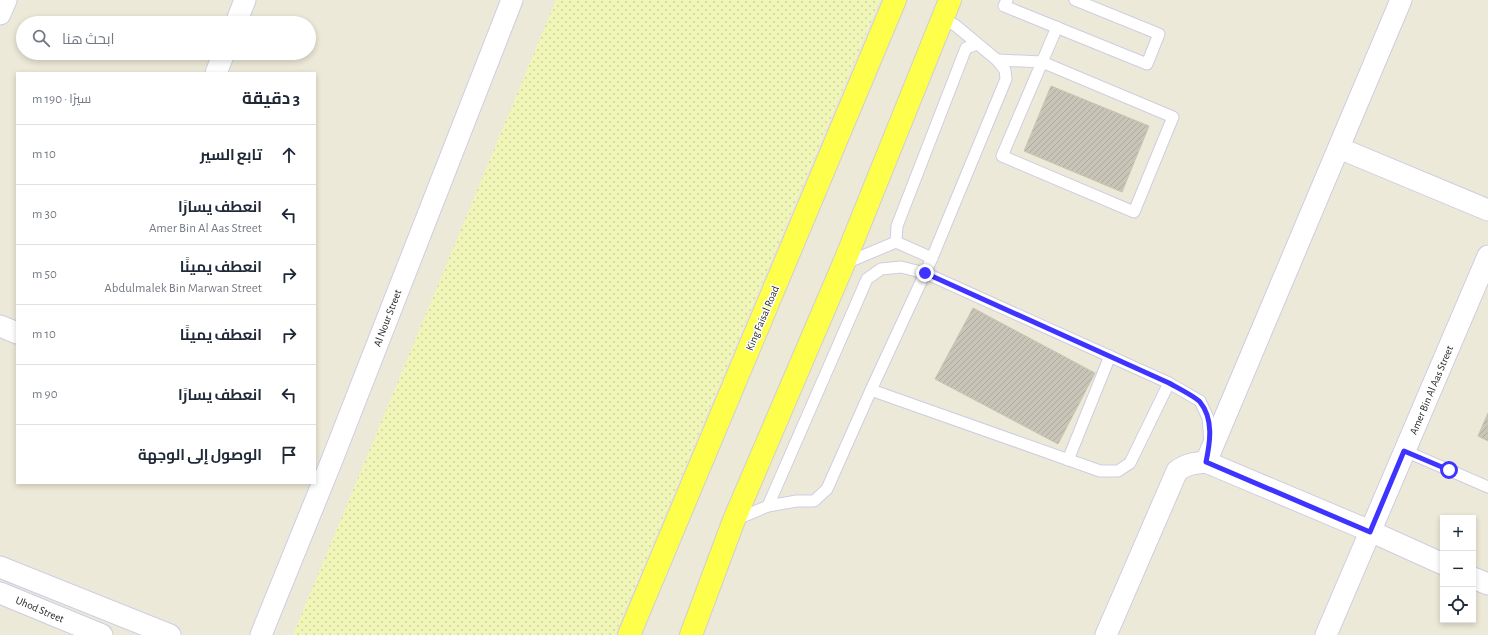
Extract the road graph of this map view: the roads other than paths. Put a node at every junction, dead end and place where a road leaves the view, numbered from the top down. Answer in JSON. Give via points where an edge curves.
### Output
{"nodes":[{"id":1,"x":6,"y":0,"type":"edge"},
{"id":2,"x":245,"y":0,"type":"edge"},
{"id":3,"x":512,"y":0,"type":"edge"},
{"id":4,"x":895,"y":0,"type":"edge"},
{"id":5,"x":1007,"y":0,"type":"edge"},
{"id":6,"x":1075,"y":0,"type":"edge"},
{"id":7,"x":1401,"y":0,"type":"edge"},
{"id":8,"x":946,"y":10,"type":"edge"},
{"id":9,"x":0,"y":14,"type":"edge"},
{"id":10,"x":239,"y":16,"type":"edge"},
{"id":11,"x":1057,"y":27,"type":"junction"},
{"id":12,"x":977,"y":44,"type":"junction"},
{"id":13,"x":221,"y":60,"type":"edge"},
{"id":14,"x":998,"y":60,"type":"junction"},
{"id":15,"x":1042,"y":62,"type":"junction"},
{"id":16,"x":216,"y":72,"type":"edge"},
{"id":17,"x":1338,"y":148,"type":"junction"},
{"id":18,"x":1488,"y":210,"type":"edge"},
{"id":19,"x":896,"y":242,"type":"junction"},
{"id":20,"x":1488,"y":256,"type":"edge"},
{"id":21,"x":932,"y":258,"type":"junction"},
{"id":22,"x":844,"y":263,"type":"junction"},
{"id":23,"x":925,"y":273,"type":"junction"},
{"id":24,"x":0,"y":326,"type":"edge"},
{"id":25,"x":16,"y":333,"type":"edge"},
{"id":26,"x":1110,"y":356,"type":"junction"},
{"id":27,"x":1169,"y":383,"type":"junction"},
{"id":28,"x":871,"y":390,"type":"junction"},
{"id":29,"x":1404,"y":451,"type":"junction"},
{"id":30,"x":323,"y":456,"type":"edge"},
{"id":31,"x":1068,"y":460,"type":"junction"},
{"id":32,"x":1206,"y":462,"type":"junction"},
{"id":33,"x":316,"y":476,"type":"edge"},
{"id":34,"x":313,"y":484,"type":"edge"},
{"id":35,"x":1488,"y":486,"type":"edge"},
{"id":36,"x":768,"y":506,"type":"junction"},
{"id":37,"x":734,"y":520,"type":"junction"},
{"id":38,"x":1370,"y":532,"type":"junction"},
{"id":39,"x":1440,"y":563,"type":"edge"},
{"id":40,"x":0,"y":567,"type":"edge"},
{"id":41,"x":1476,"y":579,"type":"edge"},
{"id":42,"x":1488,"y":584,"type":"edge"},
{"id":43,"x":0,"y":592,"type":"edge"},
{"id":44,"x":63,"y":628,"type":"edge"},
{"id":45,"x":102,"y":635,"type":"edge"},
{"id":46,"x":170,"y":635,"type":"edge"},
{"id":47,"x":260,"y":635,"type":"edge"},
{"id":48,"x":629,"y":635,"type":"edge"},
{"id":49,"x":691,"y":635,"type":"edge"},
{"id":50,"x":1106,"y":635,"type":"edge"},
{"id":51,"x":1326,"y":635,"type":"edge"}],
"edges":[{"from":1,"to":9,"type":"street"},
{"from":2,"to":10,"type":"street"},
{"from":3,"to":30,"type":"street","name":"Al Nour Street"},
{"from":4,"to":48,"type":"main road","name":"King Faisal Road"},
{"from":5,"to":11,"type":"lane","via":[[1004,6]]},
{"from":6,"to":11,"type":"lane","via":[[1159,34],[1147,64]]},
{"from":7,"to":17,"type":"street"},
{"from":8,"to":12,"type":"lane","via":[[956,25]]},
{"from":8,"to":22,"type":"main road"},
{"from":11,"to":15,"type":"lane"},
{"from":12,"to":14,"type":"lane"},
{"from":12,"to":19,"type":"lane","via":[[966,48],[897,226]]},
{"from":13,"to":16,"type":"street"},
{"from":14,"to":15,"type":"lane"},
{"from":14,"to":21,"type":"lane","via":[[1005,70],[1006,79]]},
{"from":15,"to":15,"type":"lane","via":[[1002,156],[1134,212],[1173,117]]},
{"from":17,"to":18,"type":"street"},
{"from":17,"to":32,"type":"street"},
{"from":19,"to":21,"type":"lane"},
{"from":19,"to":22,"type":"lane"},
{"from":20,"to":29,"type":"street","name":"Amer Bin Al Aas Street"},
{"from":21,"to":23,"type":"lane"},
{"from":22,"to":37,"type":"main road"},
{"from":23,"to":26,"type":"lane"},
{"from":23,"to":28,"type":"lane"},
{"from":23,"to":36,"type":"lane","via":[[901,268],[881,269],[867,279]]},
{"from":24,"to":25,"type":"street"},
{"from":26,"to":27,"type":"lane"},
{"from":26,"to":31,"type":"lane"},
{"from":27,"to":31,"type":"lane","via":[[1130,463],[1118,471],[1100,471]]},
{"from":27,"to":32,"type":"lane","via":[[1200,401],[1208,418],[1210,440]]},
{"from":28,"to":31,"type":"lane"},
{"from":28,"to":36,"type":"lane","via":[[827,489],[814,502],[796,501]]},
{"from":29,"to":35,"type":"lane"},
{"from":29,"to":38,"type":"street","name":"Amer Bin Al Aas Street"},
{"from":30,"to":33,"type":"street","name":"Al Nour Street"},
{"from":32,"to":38,"type":"street"},
{"from":32,"to":50,"type":"street","via":[[1184,466],[1177,471]]},
{"from":34,"to":47,"type":"street","name":"Al Nour Street"},
{"from":36,"to":37,"type":"lane"},
{"from":37,"to":49,"type":"main road"},
{"from":38,"to":39,"type":"street"},
{"from":38,"to":51,"type":"street","name":"Amer Bin Al Aas Street"},
{"from":40,"to":46,"type":"street"},
{"from":41,"to":42,"type":"street"},
{"from":43,"to":44,"type":"street","name":"Uhod Street"},
{"from":44,"to":45,"type":"street","name":"Uhod Street"}]}
